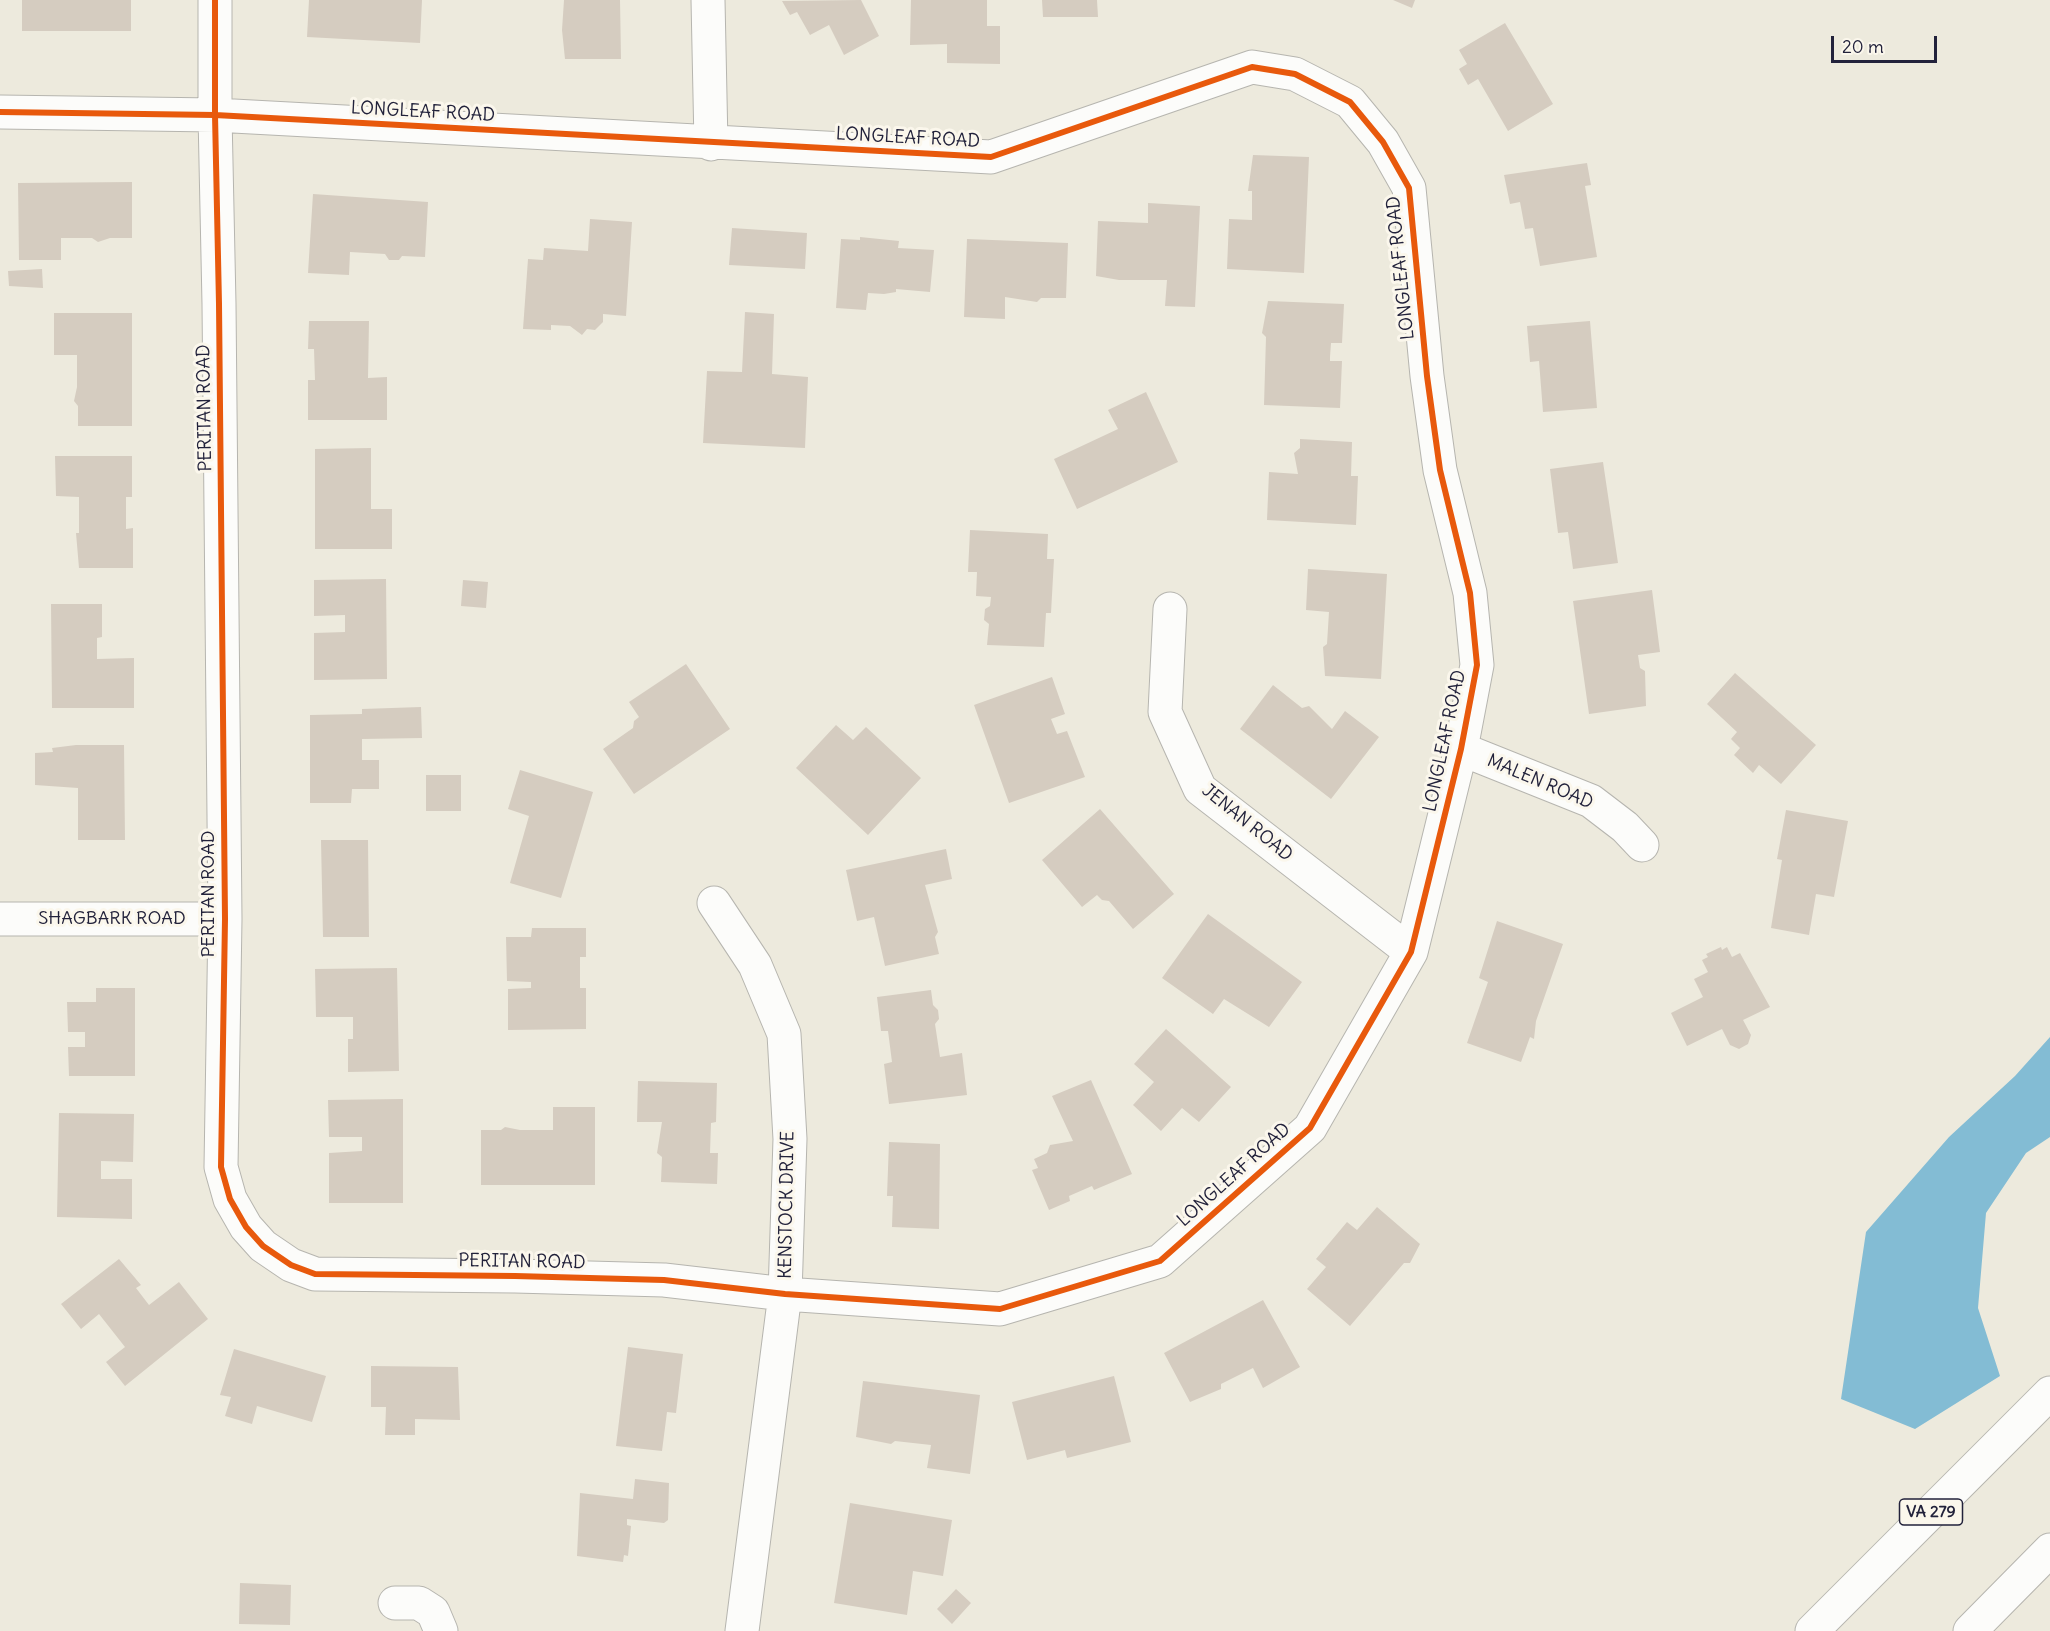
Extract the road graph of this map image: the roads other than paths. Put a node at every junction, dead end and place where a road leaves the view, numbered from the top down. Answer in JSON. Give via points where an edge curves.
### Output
{"nodes":[{"id":1,"x":214,"y":0,"type":"edge"},
{"id":2,"x":708,"y":0,"type":"edge"},
{"id":3,"x":0,"y":112,"type":"edge"},
{"id":4,"x":215,"y":115,"type":"junction"},
{"id":5,"x":711,"y":144,"type":"junction"},
{"id":6,"x":1170,"y":609,"type":"dead end"},
{"id":7,"x":1461,"y":749,"type":"junction"},
{"id":8,"x":1642,"y":845,"type":"dead end"},
{"id":9,"x":714,"y":903,"type":"dead end"},
{"id":10,"x":0,"y":919,"type":"edge"},
{"id":11,"x":225,"y":919,"type":"junction"},
{"id":12,"x":1411,"y":952,"type":"junction"},
{"id":13,"x":785,"y":1294,"type":"junction"},
{"id":14,"x":2050,"y":1393,"type":"edge"},
{"id":15,"x":2050,"y":1550,"type":"edge"},
{"id":16,"x":395,"y":1603,"type":"dead end"},
{"id":17,"x":441,"y":1631,"type":"edge"},
{"id":18,"x":742,"y":1631,"type":"edge"},
{"id":19,"x":1812,"y":1631,"type":"edge"},
{"id":20,"x":1970,"y":1631,"type":"edge"}],
"edges":[{"from":1,"to":4,"type":"street","name":"PERITAN ROAD"},
{"from":2,"to":5,"type":"street"},
{"from":3,"to":4,"type":"street","name":"LONGLEAF ROAD"},
{"from":4,"to":5,"type":"street","name":"LONGLEAF ROAD"},
{"from":4,"to":11,"type":"street","name":"PERITAN ROAD"},
{"from":5,"to":7,"type":"street","name":"LONGLEAF ROAD","via":[[991,158],[1252,67],[1295,74],[1350,102],[1383,142],[1409,188],[1440,470],[1470,593],[1477,665]]},
{"from":6,"to":12,"type":"street","name":"JENAN ROAD","via":[[1165,712],[1200,789]]},
{"from":7,"to":8,"type":"street","name":"MALEN ROAD","via":[[1591,801]]},
{"from":7,"to":12,"type":"street","name":"LONGLEAF ROAD"},
{"from":9,"to":13,"type":"street","name":"KENSTOCK DRIVE","via":[[755,965],[784,1034],[790,1139]]},
{"from":10,"to":11,"type":"street","name":"SHAGBARK ROAD"},
{"from":11,"to":13,"type":"street","name":"PERITAN ROAD","via":[[221,1167],[230,1199],[246,1227],[263,1246],[291,1265],[315,1275],[664,1280]]},
{"from":12,"to":13,"type":"street","name":"LONGLEAF ROAD","via":[[1310,1128],[1160,1261],[1000,1309]]},
{"from":13,"to":18,"type":"street","name":"KENSTOCK DRIVE"},
{"from":14,"to":19,"type":"street","number":"VA 279"},
{"from":15,"to":20,"type":"street"},
{"from":16,"to":17,"type":"street","via":[[418,1603],[433,1612]]}]}
